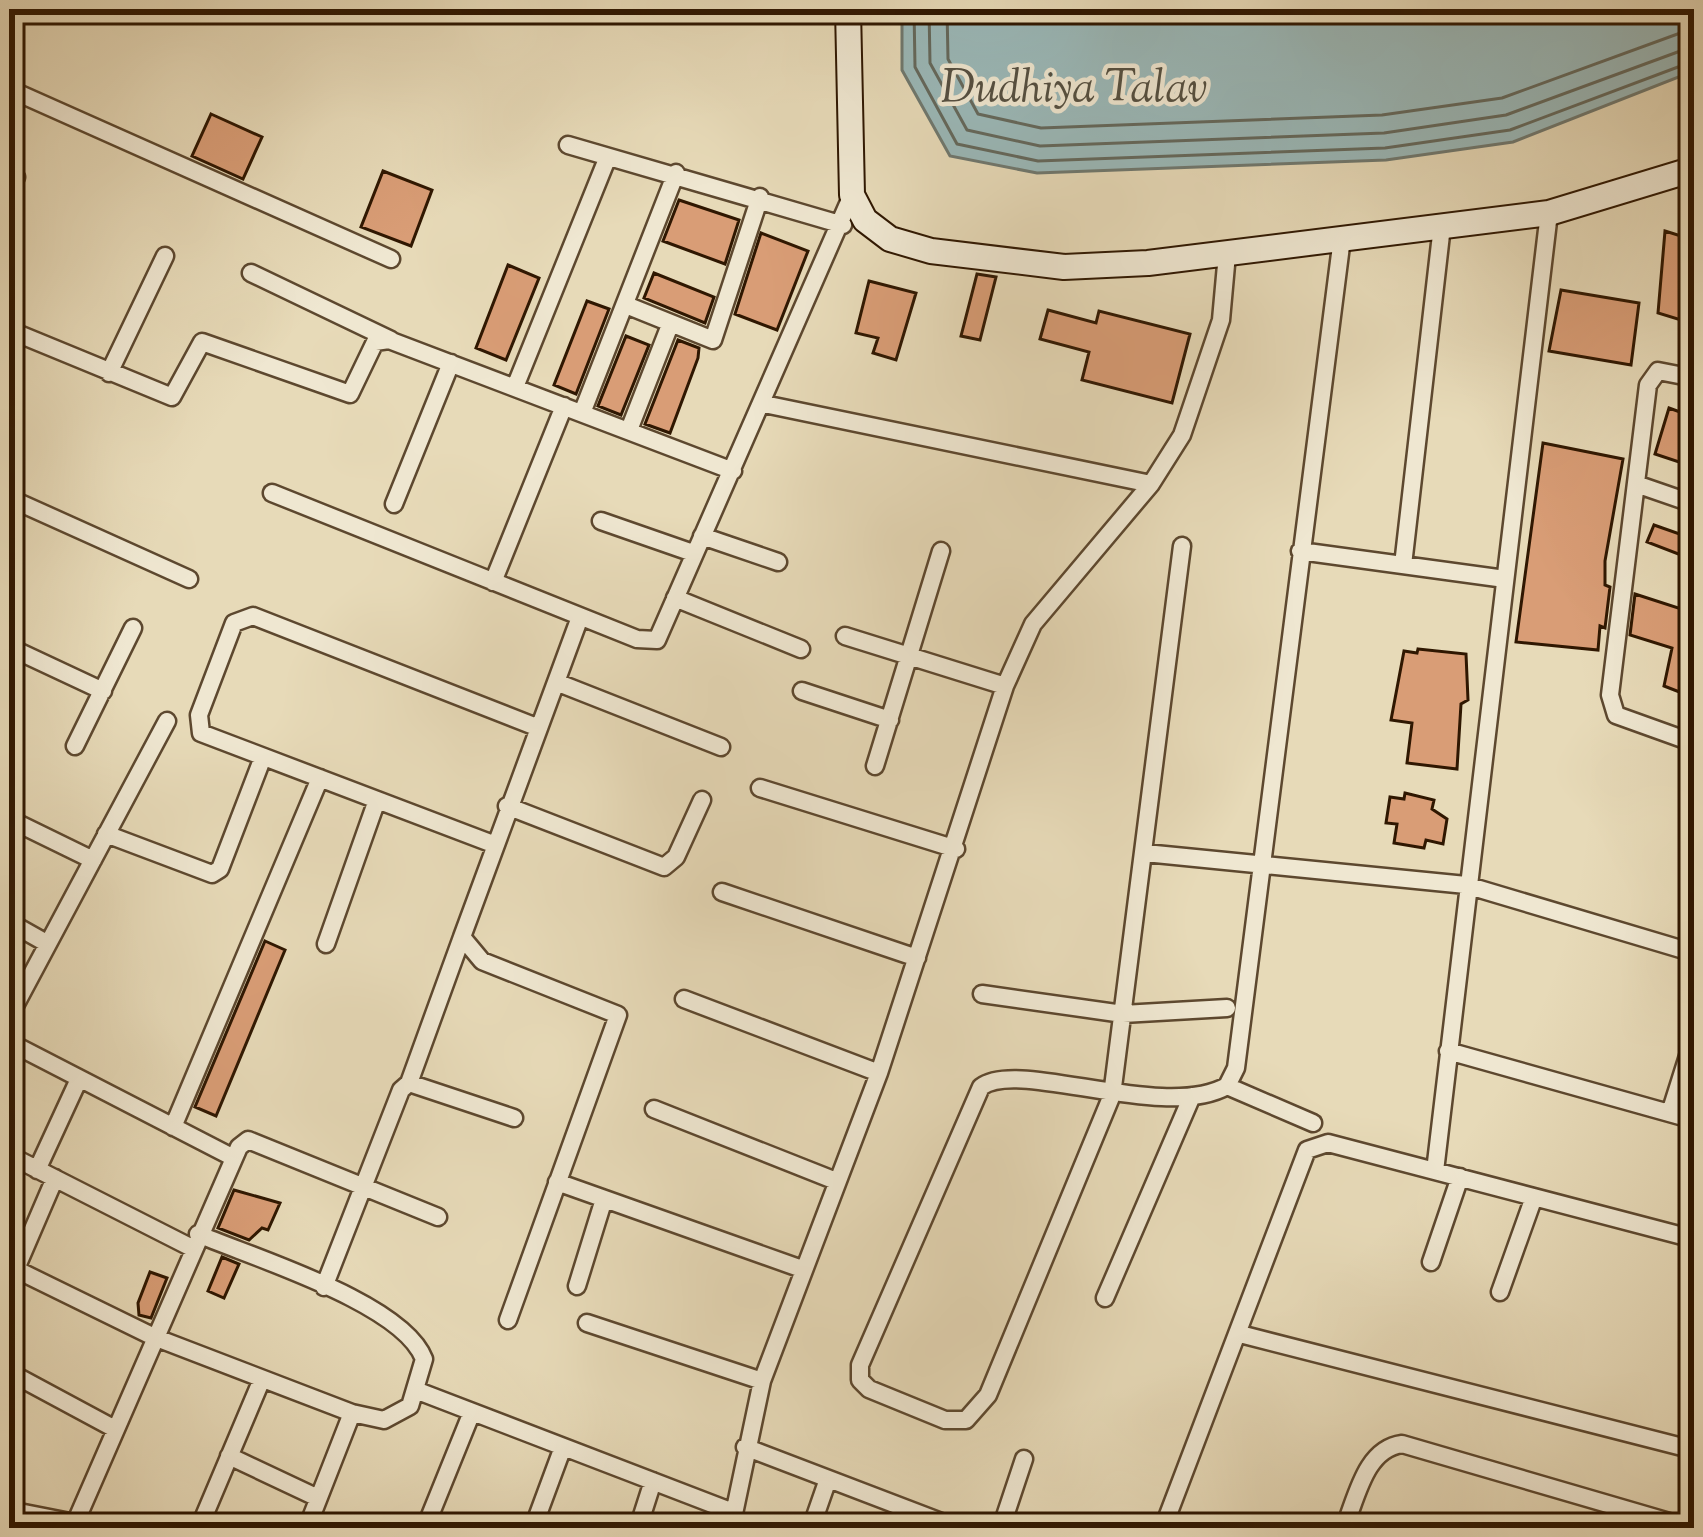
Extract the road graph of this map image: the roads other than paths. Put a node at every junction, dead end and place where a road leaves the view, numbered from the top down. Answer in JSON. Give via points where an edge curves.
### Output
{"nodes":[{"id":1,"x":848,"y":9,"type":"edge"},
{"id":2,"x":864,"y":9,"type":"edge"},
{"id":3,"x":9,"y":89,"type":"edge"},
{"id":4,"x":568,"y":145,"type":"dead end"},
{"id":5,"x":607,"y":159,"type":"junction"},
{"id":6,"x":1694,"y":169,"type":"edge"},
{"id":7,"x":676,"y":173,"type":"junction"},
{"id":8,"x":853,"y":195,"type":"junction"},
{"id":9,"x":760,"y":197,"type":"junction"},
{"id":10,"x":1550,"y":213,"type":"junction"},
{"id":11,"x":843,"y":225,"type":"junction"},
{"id":12,"x":1442,"y":226,"type":"junction"},
{"id":13,"x":1342,"y":238,"type":"junction"},
{"id":14,"x":911,"y":245,"type":"junction"},
{"id":15,"x":1227,"y":254,"type":"junction"},
{"id":16,"x":165,"y":256,"type":"dead end"},
{"id":17,"x":391,"y":259,"type":"dead end"},
{"id":18,"x":251,"y":273,"type":"dead end"},
{"id":19,"x":626,"y":304,"type":"junction"},
{"id":20,"x":670,"y":325,"type":"junction"},
{"id":21,"x":9,"y":330,"type":"edge"},
{"id":22,"x":395,"y":342,"type":"junction"},
{"id":23,"x":451,"y":364,"type":"junction"},
{"id":24,"x":109,"y":373,"type":"junction"},
{"id":25,"x":1694,"y":378,"type":"edge"},
{"id":26,"x":515,"y":388,"type":"junction"},
{"id":27,"x":764,"y":404,"type":"junction"},
{"id":28,"x":573,"y":409,"type":"junction"},
{"id":29,"x":629,"y":430,"type":"junction"},
{"id":30,"x":733,"y":471,"type":"junction"},
{"id":31,"x":1151,"y":484,"type":"junction"},
{"id":32,"x":1636,"y":484,"type":"junction"},
{"id":33,"x":272,"y":493,"type":"dead end"},
{"id":34,"x":9,"y":498,"type":"edge"},
{"id":35,"x":394,"y":504,"type":"dead end"},
{"id":36,"x":1694,"y":504,"type":"edge"},
{"id":37,"x":601,"y":521,"type":"dead end"},
{"id":38,"x":702,"y":536,"type":"junction"},
{"id":39,"x":1182,"y":546,"type":"dead end"},
{"id":40,"x":941,"y":551,"type":"dead end"},
{"id":41,"x":1300,"y":551,"type":"junction"},
{"id":42,"x":693,"y":554,"type":"junction"},
{"id":43,"x":778,"y":562,"type":"dead end"},
{"id":44,"x":1403,"y":565,"type":"junction"},
{"id":45,"x":190,"y":579,"type":"dead end"},
{"id":46,"x":1505,"y":579,"type":"junction"},
{"id":47,"x":493,"y":582,"type":"junction"},
{"id":48,"x":675,"y":598,"type":"junction"},
{"id":49,"x":580,"y":617,"type":"junction"},
{"id":50,"x":133,"y":628,"type":"dead end"},
{"id":51,"x":845,"y":636,"type":"dead end"},
{"id":52,"x":9,"y":647,"type":"edge"},
{"id":53,"x":801,"y":649,"type":"dead end"},
{"id":54,"x":911,"y":656,"type":"junction"},
{"id":55,"x":556,"y":682,"type":"junction"},
{"id":56,"x":1005,"y":686,"type":"junction"},
{"id":57,"x":103,"y":691,"type":"junction"},
{"id":58,"x":802,"y":692,"type":"dead end"},
{"id":59,"x":890,"y":720,"type":"junction"},
{"id":60,"x":166,"y":721,"type":"dead end"},
{"id":61,"x":539,"y":728,"type":"junction"},
{"id":62,"x":1694,"y":743,"type":"edge"},
{"id":63,"x":75,"y":746,"type":"dead end"},
{"id":64,"x":721,"y":746,"type":"dead end"},
{"id":65,"x":263,"y":757,"type":"junction"},
{"id":66,"x":875,"y":766,"type":"dead end"},
{"id":67,"x":320,"y":778,"type":"junction"},
{"id":68,"x":760,"y":788,"type":"dead end"},
{"id":69,"x":377,"y":800,"type":"junction"},
{"id":70,"x":702,"y":800,"type":"dead end"},
{"id":71,"x":507,"y":806,"type":"junction"},
{"id":72,"x":9,"y":819,"type":"edge"},
{"id":73,"x":106,"y":834,"type":"junction"},
{"id":74,"x":493,"y":844,"type":"junction"},
{"id":75,"x":956,"y":849,"type":"junction"},
{"id":76,"x":1145,"y":853,"type":"junction"},
{"id":77,"x":93,"y":860,"type":"junction"},
{"id":78,"x":1258,"y":861,"type":"junction"},
{"id":79,"x":1466,"y":885,"type":"junction"},
{"id":80,"x":722,"y":892,"type":"dead end"},
{"id":81,"x":9,"y":922,"type":"edge"},
{"id":82,"x":462,"y":937,"type":"junction"},
{"id":83,"x":48,"y":944,"type":"junction"},
{"id":84,"x":326,"y":944,"type":"dead end"},
{"id":85,"x":1694,"y":952,"type":"edge"},
{"id":86,"x":917,"y":958,"type":"junction"},
{"id":87,"x":982,"y":994,"type":"dead end"},
{"id":88,"x":685,"y":999,"type":"dead end"},
{"id":89,"x":1227,"y":1008,"type":"dead end"},
{"id":90,"x":1123,"y":1014,"type":"junction"},
{"id":91,"x":9,"y":1017,"type":"edge"},
{"id":92,"x":1694,"y":1037,"type":"edge"},
{"id":93,"x":9,"y":1042,"type":"edge"},
{"id":94,"x":1448,"y":1051,"type":"junction"},
{"id":95,"x":879,"y":1073,"type":"junction"},
{"id":96,"x":79,"y":1078,"type":"junction"},
{"id":97,"x":409,"y":1083,"type":"junction"},
{"id":98,"x":1227,"y":1086,"type":"junction"},
{"id":99,"x":1112,"y":1095,"type":"junction"},
{"id":100,"x":1192,"y":1096,"type":"junction"},
{"id":101,"x":654,"y":1109,"type":"dead end"},
{"id":102,"x":1670,"y":1113,"type":"junction"},
{"id":103,"x":514,"y":1118,"type":"dead end"},
{"id":104,"x":1694,"y":1120,"type":"edge"},
{"id":105,"x":1313,"y":1123,"type":"dead end"},
{"id":106,"x":173,"y":1127,"type":"junction"},
{"id":107,"x":9,"y":1155,"type":"edge"},
{"id":108,"x":234,"y":1158,"type":"junction"},
{"id":109,"x":38,"y":1170,"type":"junction"},
{"id":110,"x":1435,"y":1171,"type":"junction"},
{"id":111,"x":1460,"y":1177,"type":"junction"},
{"id":112,"x":55,"y":1178,"type":"junction"},
{"id":113,"x":836,"y":1181,"type":"junction"},
{"id":114,"x":557,"y":1182,"type":"junction"},
{"id":115,"x":364,"y":1185,"type":"junction"},
{"id":116,"x":1534,"y":1197,"type":"junction"},
{"id":117,"x":604,"y":1199,"type":"junction"},
{"id":118,"x":438,"y":1216,"type":"dead end"},
{"id":119,"x":1694,"y":1239,"type":"edge"},
{"id":120,"x":195,"y":1241,"type":"junction"},
{"id":121,"x":1430,"y":1262,"type":"dead end"},
{"id":122,"x":802,"y":1269,"type":"junction"},
{"id":123,"x":11,"y":1273,"type":"edge"},
{"id":124,"x":577,"y":1286,"type":"dead end"},
{"id":125,"x":324,"y":1287,"type":"junction"},
{"id":126,"x":1500,"y":1292,"type":"dead end"},
{"id":127,"x":1105,"y":1298,"type":"dead end"},
{"id":128,"x":508,"y":1320,"type":"dead end"},
{"id":129,"x":587,"y":1323,"type":"dead end"},
{"id":130,"x":1240,"y":1334,"type":"junction"},
{"id":131,"x":154,"y":1337,"type":"junction"},
{"id":132,"x":9,"y":1372,"type":"edge"},
{"id":133,"x":262,"y":1378,"type":"junction"},
{"id":134,"x":762,"y":1381,"type":"junction"},
{"id":135,"x":418,"y":1391,"type":"junction"},
{"id":136,"x":472,"y":1412,"type":"junction"},
{"id":137,"x":352,"y":1413,"type":"junction"},
{"id":138,"x":115,"y":1429,"type":"junction"},
{"id":139,"x":563,"y":1447,"type":"junction"},
{"id":140,"x":745,"y":1447,"type":"junction"},
{"id":141,"x":1694,"y":1450,"type":"edge"},
{"id":142,"x":229,"y":1456,"type":"junction"},
{"id":143,"x":1024,"y":1459,"type":"dead end"},
{"id":144,"x":653,"y":1481,"type":"junction"},
{"id":145,"x":826,"y":1482,"type":"junction"},
{"id":146,"x":318,"y":1498,"type":"junction"},
{"id":147,"x":9,"y":1510,"type":"edge"},
{"id":148,"x":732,"y":1520,"type":"edge"},
{"id":149,"x":74,"y":1525,"type":"edge"},
{"id":150,"x":199,"y":1528,"type":"edge"},
{"id":151,"x":307,"y":1528,"type":"edge"},
{"id":152,"x":425,"y":1528,"type":"edge"},
{"id":153,"x":533,"y":1528,"type":"edge"},
{"id":154,"x":638,"y":1528,"type":"edge"},
{"id":155,"x":811,"y":1528,"type":"edge"},
{"id":156,"x":957,"y":1528,"type":"edge"},
{"id":157,"x":1001,"y":1528,"type":"edge"},
{"id":158,"x":1163,"y":1528,"type":"edge"},
{"id":159,"x":1344,"y":1528,"type":"edge"},
{"id":160,"x":1690,"y":1528,"type":"edge"}],
"edges":[{"from":1,"to":8,"type":"main road"},
{"from":2,"to":14,"type":"main road","via":[[870,196]]},
{"from":3,"to":17,"type":"street"},
{"from":4,"to":5,"type":"street"},
{"from":5,"to":7,"type":"street"},
{"from":5,"to":26,"type":"street"},
{"from":6,"to":10,"type":"main road"},
{"from":7,"to":9,"type":"street"},
{"from":7,"to":19,"type":"street"},
{"from":8,"to":11,"type":"street"},
{"from":8,"to":14,"type":"main road","via":[[865,220]]},
{"from":9,"to":11,"type":"street"},
{"from":9,"to":20,"type":"street","via":[[713,340]]},
{"from":10,"to":12,"type":"main road"},
{"from":10,"to":46,"type":"street"},
{"from":11,"to":27,"type":"street"},
{"from":12,"to":13,"type":"main road"},
{"from":12,"to":44,"type":"street"},
{"from":13,"to":15,"type":"main road"},
{"from":13,"to":41,"type":"street"},
{"from":14,"to":15,"type":"main road","via":[[1064,267]]},
{"from":15,"to":31,"type":"street","via":[[1206,373],[1182,435]]},
{"from":16,"to":24,"type":"street"},
{"from":18,"to":22,"type":"street"},
{"from":19,"to":20,"type":"street"},
{"from":19,"to":28,"type":"street"},
{"from":20,"to":29,"type":"street"},
{"from":21,"to":24,"type":"street"},
{"from":22,"to":23,"type":"street"},
{"from":22,"to":24,"type":"street","via":[[375,343],[350,394],[208,342],[196,349],[172,397]]},
{"from":23,"to":26,"type":"street"},
{"from":23,"to":35,"type":"street"},
{"from":25,"to":32,"type":"street","via":[[1653,375]]},
{"from":26,"to":28,"type":"street"},
{"from":27,"to":30,"type":"street"},
{"from":27,"to":31,"type":"street"},
{"from":28,"to":29,"type":"street"},
{"from":28,"to":47,"type":"street"},
{"from":29,"to":30,"type":"street"},
{"from":30,"to":38,"type":"street"},
{"from":31,"to":56,"type":"street","via":[[1033,624]]},
{"from":32,"to":36,"type":"street"},
{"from":32,"to":62,"type":"street","via":[[1611,708]]},
{"from":33,"to":47,"type":"street"},
{"from":34,"to":45,"type":"street"},
{"from":37,"to":42,"type":"street"},
{"from":38,"to":42,"type":"street"},
{"from":38,"to":43,"type":"street"},
{"from":39,"to":76,"type":"street"},
{"from":40,"to":54,"type":"street"},
{"from":41,"to":44,"type":"street"},
{"from":41,"to":78,"type":"street"},
{"from":42,"to":48,"type":"street"},
{"from":44,"to":46,"type":"street"},
{"from":46,"to":79,"type":"street"},
{"from":47,"to":49,"type":"street"},
{"from":48,"to":49,"type":"street","via":[[657,640],[648,643]]},
{"from":48,"to":53,"type":"street"},
{"from":49,"to":55,"type":"street"},
{"from":50,"to":57,"type":"street"},
{"from":51,"to":54,"type":"street"},
{"from":52,"to":57,"type":"street"},
{"from":54,"to":56,"type":"street"},
{"from":54,"to":59,"type":"street"},
{"from":55,"to":61,"type":"street"},
{"from":55,"to":64,"type":"street"},
{"from":56,"to":75,"type":"street"},
{"from":57,"to":63,"type":"street"},
{"from":58,"to":59,"type":"street"},
{"from":59,"to":66,"type":"street"},
{"from":60,"to":73,"type":"street"},
{"from":61,"to":65,"type":"street","via":[[245,615],[234,622],[197,729]]},
{"from":61,"to":71,"type":"street"},
{"from":65,"to":67,"type":"street"},
{"from":65,"to":73,"type":"street","via":[[212,874]]},
{"from":67,"to":69,"type":"street"},
{"from":67,"to":106,"type":"street"},
{"from":68,"to":75,"type":"street"},
{"from":69,"to":74,"type":"street"},
{"from":69,"to":84,"type":"street"},
{"from":70,"to":71,"type":"street","via":[[664,867]]},
{"from":71,"to":74,"type":"street"},
{"from":72,"to":77,"type":"street"},
{"from":73,"to":77,"type":"street"},
{"from":74,"to":82,"type":"street"},
{"from":75,"to":86,"type":"street"},
{"from":76,"to":78,"type":"street"},
{"from":76,"to":90,"type":"street"},
{"from":77,"to":83,"type":"street"},
{"from":78,"to":79,"type":"street"},
{"from":78,"to":98,"type":"street","via":[[1244,1041]]},
{"from":79,"to":85,"type":"street"},
{"from":79,"to":94,"type":"street"},
{"from":80,"to":86,"type":"street"},
{"from":81,"to":83,"type":"street"},
{"from":82,"to":97,"type":"street"},
{"from":82,"to":114,"type":"street","via":[[482,961],[617,1015]]},
{"from":83,"to":91,"type":"street"},
{"from":86,"to":95,"type":"street"},
{"from":87,"to":90,"type":"street"},
{"from":88,"to":95,"type":"street"},
{"from":89,"to":90,"type":"street"},
{"from":90,"to":99,"type":"street"},
{"from":92,"to":102,"type":"street"},
{"from":93,"to":96,"type":"street"},
{"from":94,"to":102,"type":"street"},
{"from":94,"to":110,"type":"street"},
{"from":95,"to":113,"type":"street"},
{"from":96,"to":106,"type":"street"},
{"from":96,"to":109,"type":"street"},
{"from":97,"to":103,"type":"street"},
{"from":97,"to":115,"type":"street"},
{"from":98,"to":100,"type":"street"},
{"from":98,"to":105,"type":"street"},
{"from":99,"to":99,"type":"street","via":[[1004,1077],[981,1087],[862,1353],[860,1379],[869,1390],[945,1420],[966,1420],[977,1410]]},
{"from":99,"to":100,"type":"street"},
{"from":100,"to":127,"type":"street"},
{"from":101,"to":113,"type":"street"},
{"from":102,"to":104,"type":"street"},
{"from":106,"to":108,"type":"street"},
{"from":107,"to":109,"type":"street"},
{"from":108,"to":115,"type":"street","via":[[256,1139]]},
{"from":108,"to":120,"type":"street"},
{"from":109,"to":112,"type":"street"},
{"from":110,"to":111,"type":"street"},
{"from":110,"to":130,"type":"street","via":[[1328,1144],[1307,1150]]},
{"from":111,"to":116,"type":"street"},
{"from":111,"to":121,"type":"street"},
{"from":112,"to":120,"type":"street"},
{"from":112,"to":123,"type":"street"},
{"from":113,"to":122,"type":"street"},
{"from":114,"to":117,"type":"street"},
{"from":114,"to":128,"type":"street"},
{"from":115,"to":118,"type":"street"},
{"from":115,"to":125,"type":"street"},
{"from":116,"to":119,"type":"street"},
{"from":116,"to":126,"type":"street"},
{"from":117,"to":122,"type":"street"},
{"from":117,"to":124,"type":"street"},
{"from":120,"to":125,"type":"street"},
{"from":120,"to":131,"type":"street"},
{"from":122,"to":134,"type":"street"},
{"from":123,"to":131,"type":"street"},
{"from":125,"to":135,"type":"street","via":[[410,1334],[424,1359]]},
{"from":129,"to":134,"type":"street"},
{"from":130,"to":141,"type":"street"},
{"from":130,"to":158,"type":"street"},
{"from":131,"to":133,"type":"street"},
{"from":131,"to":138,"type":"street"},
{"from":132,"to":138,"type":"street"},
{"from":133,"to":137,"type":"street"},
{"from":133,"to":142,"type":"street"},
{"from":134,"to":140,"type":"street"},
{"from":135,"to":136,"type":"street"},
{"from":135,"to":137,"type":"street","via":[[410,1406],[384,1420]]},
{"from":136,"to":139,"type":"street"},
{"from":136,"to":152,"type":"street"},
{"from":137,"to":146,"type":"street"},
{"from":138,"to":149,"type":"street"},
{"from":139,"to":144,"type":"street"},
{"from":139,"to":153,"type":"street"},
{"from":140,"to":145,"type":"street"},
{"from":140,"to":148,"type":"street"},
{"from":142,"to":146,"type":"street"},
{"from":142,"to":150,"type":"street"},
{"from":143,"to":157,"type":"street"},
{"from":144,"to":148,"type":"street"},
{"from":144,"to":154,"type":"street"},
{"from":145,"to":155,"type":"street"},
{"from":145,"to":156,"type":"street"},
{"from":146,"to":151,"type":"street"},
{"from":147,"to":149,"type":"street"},
{"from":159,"to":160,"type":"street","via":[[1373,1458],[1402,1444]]}]}
